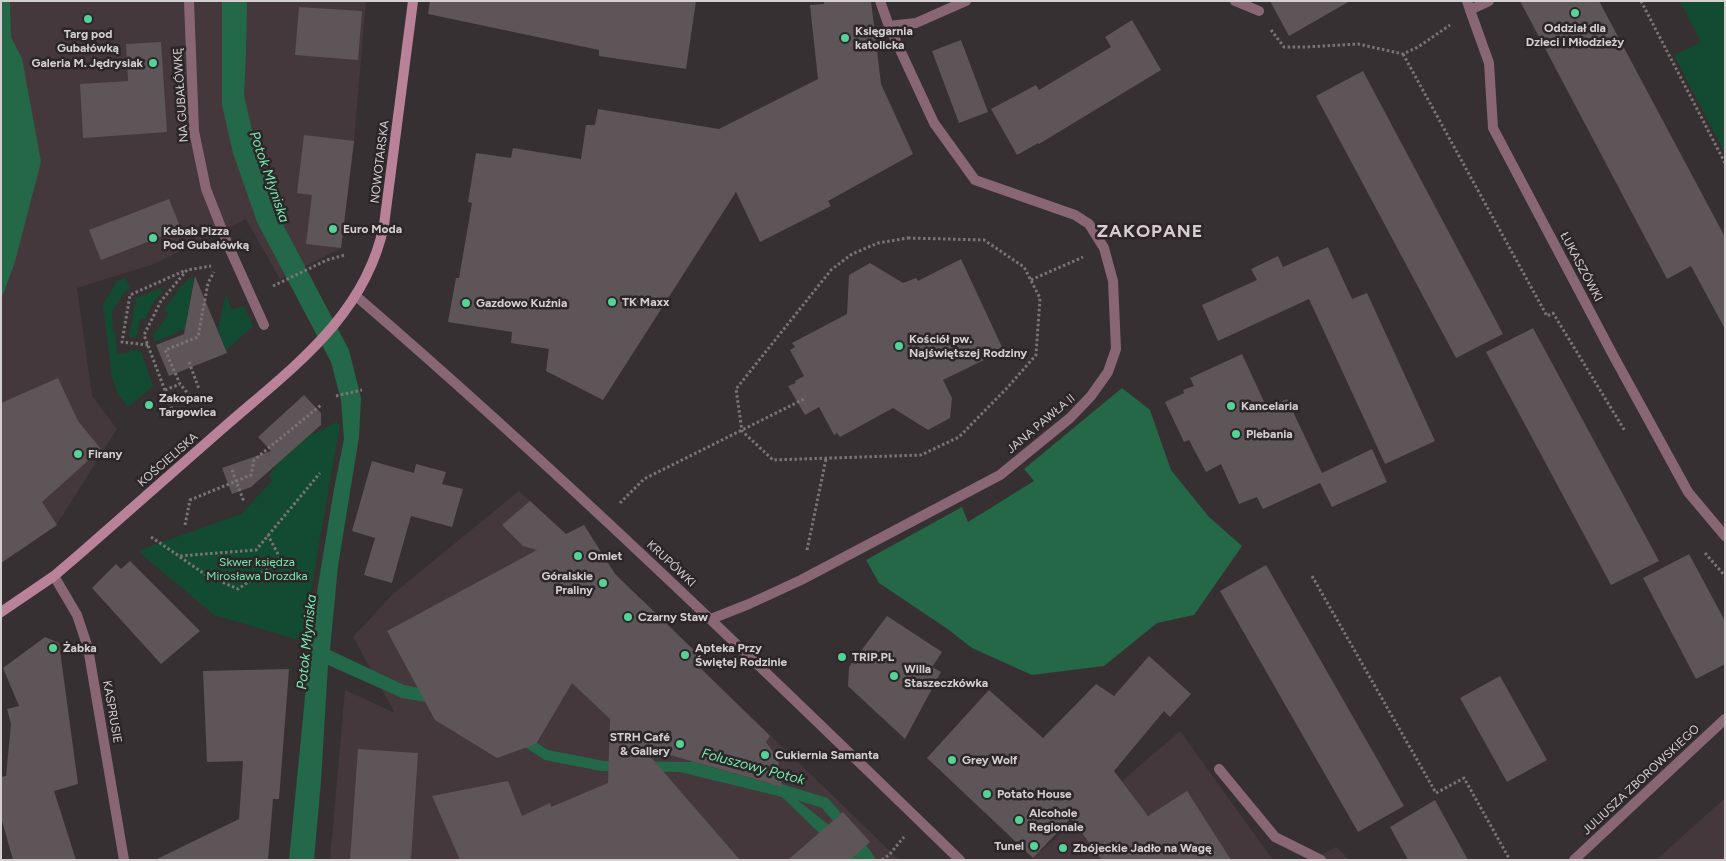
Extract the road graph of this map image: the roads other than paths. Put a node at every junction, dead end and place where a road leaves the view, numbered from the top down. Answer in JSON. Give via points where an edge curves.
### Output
{"nodes":[{"id":1,"x":189,"y":1,"type":"edge"},
{"id":2,"x":413,"y":1,"type":"edge"},
{"id":3,"x":880,"y":1,"type":"edge"},
{"id":4,"x":966,"y":1,"type":"edge"},
{"id":5,"x":1235,"y":1,"type":"edge"},
{"id":6,"x":1489,"y":1,"type":"edge"},
{"id":7,"x":1469,"y":6,"type":"edge"},
{"id":8,"x":1259,"y":11,"type":"dead end"},
{"id":9,"x":889,"y":26,"type":"junction"},
{"id":10,"x":356,"y":296,"type":"junction"},
{"id":11,"x":342,"y":316,"type":"joint"},
{"id":12,"x":264,"y":325,"type":"dead end"},
{"id":13,"x":1725,"y":536,"type":"edge"},
{"id":14,"x":54,"y":576,"type":"junction"},
{"id":15,"x":1,"y":612,"type":"edge"},
{"id":16,"x":711,"y":619,"type":"junction"},
{"id":17,"x":1725,"y":719,"type":"edge"},
{"id":18,"x":1219,"y":769,"type":"dead end"},
{"id":19,"x":124,"y":860,"type":"edge"},
{"id":20,"x":960,"y":860,"type":"edge"},
{"id":21,"x":1321,"y":860,"type":"edge"},
{"id":22,"x":1574,"y":860,"type":"edge"}],
"edges":[{"from":1,"to":12,"type":"street","name":"NA GUBAŁÓWKĘ","via":[[194,131],[206,189]]},
{"from":2,"to":10,"type":"main road","name":"NOWOTARSKA","via":[[383,232]]},
{"from":3,"to":9,"type":"street","name":"JANA PAWŁA II"},
{"from":4,"to":9,"type":"street","via":[[916,23]]},
{"from":5,"to":8,"type":"street"},
{"from":6,"to":7,"type":"street"},
{"from":7,"to":13,"type":"street","name":"ŁUKASZÓWKI","via":[[1489,63],[1493,128],[1688,492]]},
{"from":9,"to":16,"type":"street","name":"JANA PAWŁA II","via":[[934,123],[976,180],[1075,215],[1090,224],[1104,248],[1113,280],[1116,348],[1108,372],[1091,396],[1070,418],[1000,474],[801,580]]},
{"from":10,"to":11,"type":"main road","name":"NOWOTARSKA"},
{"from":10,"to":16,"type":"street","name":"KRUPÓWKI","via":[[450,377]]},
{"from":11,"to":14,"type":"main road","name":"KOŚCIELISKA","via":[[307,354]]},
{"from":14,"to":15,"type":"main road","name":"KOŚCIELISKA"},
{"from":14,"to":19,"type":"street","name":"KASPRUSIE","via":[[77,615],[88,648]]},
{"from":16,"to":20,"type":"street","name":"KRUPÓWKI"},
{"from":17,"to":22,"type":"street","name":"JULIUSZA ZBOROWSKIEGO"},
{"from":18,"to":21,"type":"street","via":[[1275,837]]}]}
